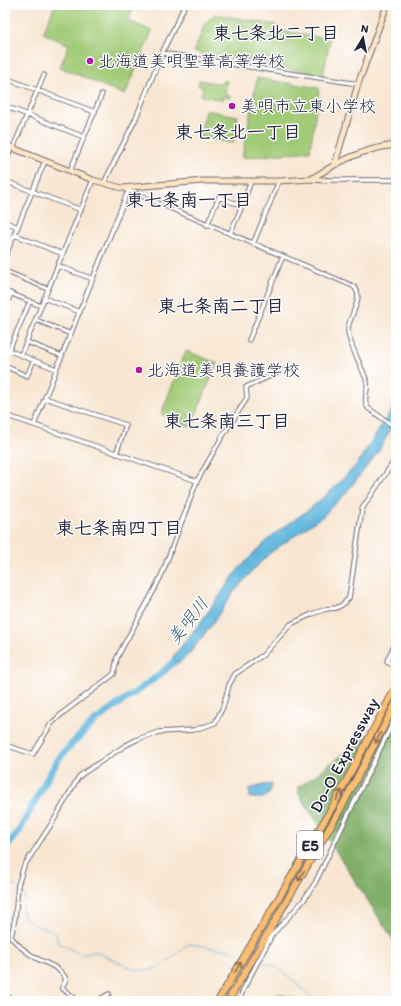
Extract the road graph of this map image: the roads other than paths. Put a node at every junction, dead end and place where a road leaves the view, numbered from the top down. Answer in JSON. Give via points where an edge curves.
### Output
{"nodes":[{"id":1,"x":185,"y":5,"type":"edge"},
{"id":2,"x":388,"y":5,"type":"edge"},
{"id":3,"x":162,"y":53,"type":"junction"},
{"id":4,"x":44,"y":75,"type":"dead end"},
{"id":5,"x":5,"y":78,"type":"edge"},
{"id":6,"x":358,"y":84,"type":"junction"},
{"id":7,"x":38,"y":91,"type":"junction"},
{"id":8,"x":102,"y":94,"type":"dead end"},
{"id":9,"x":5,"y":106,"type":"edge"},
{"id":10,"x":94,"y":112,"type":"junction"},
{"id":11,"x":27,"y":115,"type":"junction"},
{"id":12,"x":84,"y":137,"type":"junction"},
{"id":13,"x":5,"y":145,"type":"edge"},
{"id":14,"x":396,"y":145,"type":"edge"},
{"id":15,"x":13,"y":148,"type":"junction"},
{"id":16,"x":44,"y":161,"type":"junction"},
{"id":17,"x":5,"y":163,"type":"edge"},
{"id":18,"x":335,"y":164,"type":"junction"},
{"id":19,"x":70,"y":171,"type":"junction"},
{"id":20,"x":311,"y":179,"type":"junction"},
{"id":21,"x":93,"y":180,"type":"junction"},
{"id":22,"x":325,"y":180,"type":"joint"},
{"id":23,"x":396,"y":180,"type":"edge"},
{"id":24,"x":5,"y":181,"type":"edge"},
{"id":25,"x":251,"y":181,"type":"junction"},
{"id":26,"x":279,"y":181,"type":"junction"},
{"id":27,"x":104,"y":183,"type":"junction"},
{"id":28,"x":122,"y":188,"type":"junction"},
{"id":29,"x":128,"y":191,"type":"junction"},
{"id":30,"x":32,"y":192,"type":"junction"},
{"id":31,"x":242,"y":206,"type":"junction"},
{"id":32,"x":80,"y":210,"type":"junction"},
{"id":33,"x":5,"y":222,"type":"edge"},
{"id":34,"x":207,"y":224,"type":"junction"},
{"id":35,"x":18,"y":227,"type":"junction"},
{"id":36,"x":230,"y":234,"type":"junction"},
{"id":37,"x":15,"y":235,"type":"junction"},
{"id":38,"x":253,"y":244,"type":"junction"},
{"id":39,"x":6,"y":250,"type":"edge"},
{"id":40,"x":62,"y":254,"type":"junction"},
{"id":41,"x":283,"y":256,"type":"junction"},
{"id":42,"x":5,"y":257,"type":"edge"},
{"id":43,"x":58,"y":266,"type":"junction"},
{"id":44,"x":5,"y":271,"type":"edge"},
{"id":45,"x":93,"y":279,"type":"junction"},
{"id":46,"x":48,"y":288,"type":"junction"},
{"id":47,"x":5,"y":291,"type":"edge"},
{"id":48,"x":11,"y":294,"type":"junction"},
{"id":49,"x":44,"y":298,"type":"junction"},
{"id":50,"x":30,"y":302,"type":"junction"},
{"id":51,"x":41,"y":306,"type":"junction"},
{"id":52,"x":5,"y":308,"type":"edge"},
{"id":53,"x":80,"y":312,"type":"junction"},
{"id":54,"x":36,"y":320,"type":"junction"},
{"id":55,"x":71,"y":334,"type":"junction"},
{"id":56,"x":249,"y":340,"type":"dead end"},
{"id":57,"x":27,"y":342,"type":"junction"},
{"id":58,"x":7,"y":350,"type":"edge"},
{"id":59,"x":21,"y":355,"type":"junction"},
{"id":60,"x":62,"y":356,"type":"junction"},
{"id":61,"x":34,"y":360,"type":"junction"},
{"id":62,"x":5,"y":366,"type":"edge"},
{"id":63,"x":56,"y":369,"type":"junction"},
{"id":64,"x":286,"y":369,"type":"dead end"},
{"id":65,"x":45,"y":398,"type":"junction"},
{"id":66,"x":5,"y":415,"type":"edge"},
{"id":67,"x":34,"y":425,"type":"junction"},
{"id":68,"x":396,"y":428,"type":"edge"},
{"id":69,"x":116,"y":454,"type":"junction"},
{"id":70,"x":396,"y":458,"type":"edge"},
{"id":71,"x":197,"y":481,"type":"junction"},
{"id":72,"x":396,"y":642,"type":"edge"},
{"id":73,"x":393,"y":666,"type":"dead end"},
{"id":74,"x":396,"y":687,"type":"edge"},
{"id":75,"x":396,"y":703,"type":"edge"},
{"id":76,"x":396,"y":716,"type":"edge"},
{"id":77,"x":5,"y":746,"type":"edge"},
{"id":78,"x":5,"y":994,"type":"edge"},
{"id":79,"x":109,"y":994,"type":"dead end"},
{"id":80,"x":13,"y":1001,"type":"edge"},
{"id":81,"x":78,"y":1001,"type":"edge"},
{"id":82,"x":96,"y":1001,"type":"edge"},
{"id":83,"x":218,"y":1001,"type":"edge"},
{"id":84,"x":228,"y":1001,"type":"edge"},
{"id":85,"x":239,"y":1001,"type":"edge"}],
"edges":[{"from":1,"to":3,"type":"street"},
{"from":2,"to":6,"type":"street"},
{"from":3,"to":6,"type":"street"},
{"from":3,"to":27,"type":"street","via":[[136,118]]},
{"from":4,"to":7,"type":"street"},
{"from":5,"to":7,"type":"street"},
{"from":6,"to":18,"type":"street"},
{"from":7,"to":10,"type":"street"},
{"from":7,"to":11,"type":"street"},
{"from":8,"to":10,"type":"street"},
{"from":9,"to":11,"type":"street"},
{"from":10,"to":12,"type":"street"},
{"from":11,"to":12,"type":"street"},
{"from":11,"to":15,"type":"street"},
{"from":12,"to":19,"type":"street"},
{"from":13,"to":15,"type":"street"},
{"from":14,"to":18,"type":"street","via":[[382,146]]},
{"from":15,"to":16,"type":"street"},
{"from":15,"to":17,"type":"street"},
{"from":16,"to":19,"type":"street"},
{"from":16,"to":30,"type":"street"},
{"from":18,"to":20,"type":"street"},
{"from":19,"to":21,"type":"street"},
{"from":20,"to":22,"type":"street"},
{"from":20,"to":26,"type":"street"},
{"from":21,"to":27,"type":"street"},
{"from":21,"to":32,"type":"street"},
{"from":22,"to":23,"type":"street"},
{"from":24,"to":30,"type":"street"},
{"from":25,"to":26,"type":"street"},
{"from":25,"to":28,"type":"street","via":[[203,181]]},
{"from":25,"to":31,"type":"street"},
{"from":26,"to":38,"type":"street"},
{"from":27,"to":28,"type":"street"},
{"from":28,"to":29,"type":"street"},
{"from":29,"to":34,"type":"street"},
{"from":29,"to":45,"type":"street"},
{"from":30,"to":32,"type":"street"},
{"from":30,"to":35,"type":"street"},
{"from":31,"to":34,"type":"street","via":[[219,197]]},
{"from":31,"to":36,"type":"street"},
{"from":32,"to":40,"type":"street"},
{"from":33,"to":35,"type":"street"},
{"from":34,"to":36,"type":"street"},
{"from":35,"to":37,"type":"street"},
{"from":36,"to":38,"type":"street"},
{"from":37,"to":39,"type":"street"},
{"from":37,"to":40,"type":"street"},
{"from":38,"to":41,"type":"street"},
{"from":39,"to":42,"type":"street"},
{"from":40,"to":43,"type":"street"},
{"from":41,"to":56,"type":"street"},
{"from":41,"to":68,"type":"street","via":[[356,289],[356,304],[348,330],[367,382],[366,404]]},
{"from":43,"to":45,"type":"street"},
{"from":43,"to":46,"type":"street"},
{"from":44,"to":46,"type":"street"},
{"from":45,"to":53,"type":"street"},
{"from":46,"to":49,"type":"street"},
{"from":47,"to":48,"type":"street"},
{"from":48,"to":50,"type":"street"},
{"from":48,"to":52,"type":"street"},
{"from":49,"to":51,"type":"street"},
{"from":49,"to":53,"type":"street"},
{"from":50,"to":51,"type":"street"},
{"from":50,"to":58,"type":"street"},
{"from":51,"to":54,"type":"street"},
{"from":53,"to":55,"type":"street"},
{"from":54,"to":55,"type":"street"},
{"from":54,"to":57,"type":"street"},
{"from":55,"to":60,"type":"street"},
{"from":57,"to":59,"type":"street"},
{"from":57,"to":60,"type":"street"},
{"from":58,"to":59,"type":"street"},
{"from":59,"to":61,"type":"street"},
{"from":60,"to":63,"type":"street"},
{"from":61,"to":62,"type":"street","via":[[27,376]]},
{"from":61,"to":63,"type":"street"},
{"from":63,"to":65,"type":"street"},
{"from":64,"to":71,"type":"street","via":[[246,387],[247,398]]},
{"from":65,"to":67,"type":"street"},
{"from":65,"to":69,"type":"street","via":[[126,425]]},
{"from":66,"to":67,"type":"street"},
{"from":67,"to":69,"type":"street"},
{"from":69,"to":71,"type":"street"},
{"from":70,"to":81,"type":"street","via":[[362,509],[349,598],[336,608],[326,609],[295,622],[263,655],[234,674],[215,723],[194,730],[159,732],[138,738],[78,778],[24,866],[18,885],[12,937],[20,947],[36,958],[63,972],[66,979],[62,988]]},
{"from":71,"to":77,"type":"street","via":[[164,568],[119,654],[114,674],[51,724],[33,754]]},
{"from":72,"to":73,"type":"street","via":[[387,661]]},
{"from":83,"to":74,"type":"highway","name":"Do-O Expressway","number":"E5","one_way":true,"via":[[333,806]]},
{"from":75,"to":84,"type":"highway","name":"Do-O Expressway","number":"E5","one_way":true,"via":[[340,810]]},
{"from":76,"to":85,"type":"street","via":[[315,883],[272,935]]},
{"from":78,"to":80,"type":"street"},
{"from":79,"to":82,"type":"street"}]}
